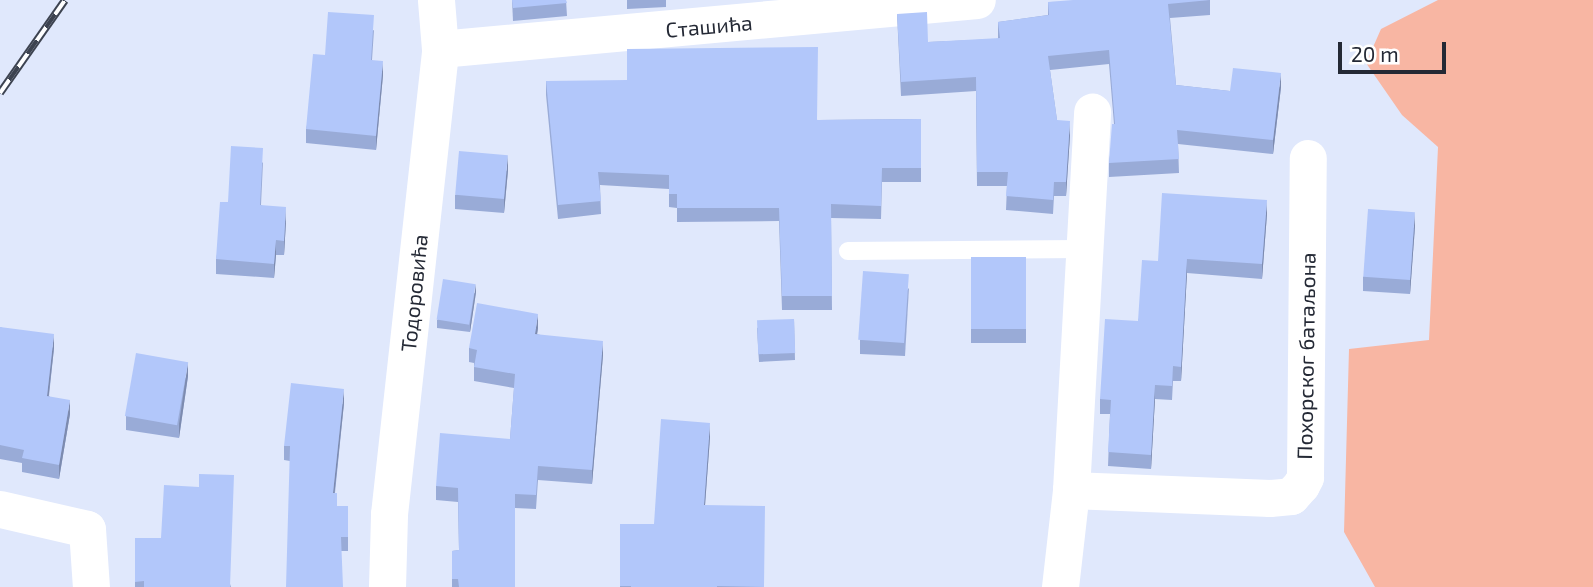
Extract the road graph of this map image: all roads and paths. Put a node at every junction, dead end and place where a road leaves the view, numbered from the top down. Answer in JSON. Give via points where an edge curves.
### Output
{"nodes":[{"id":1,"x":436,"y":0,"type":"edge"},
{"id":2,"x":977,"y":0,"type":"edge"},
{"id":3,"x":440,"y":49,"type":"junction"},
{"id":4,"x":1092,"y":112,"type":"dead end"},
{"id":5,"x":1308,"y":158,"type":"dead end"},
{"id":6,"x":1082,"y":249,"type":"junction"},
{"id":7,"x":848,"y":251,"type":"dead end"},
{"id":8,"x":1071,"y":490,"type":"junction"},
{"id":9,"x":0,"y":509,"type":"edge"},
{"id":10,"x":91,"y":587,"type":"edge"},
{"id":11,"x":387,"y":587,"type":"edge"},
{"id":12,"x":1060,"y":587,"type":"edge"}],
"edges":[{"from":1,"to":3,"type":"street","name":"Тодоровића"},
{"from":2,"to":3,"type":"street","name":"Сташића"},
{"from":3,"to":11,"type":"street","name":"Тодоровића","via":[[389,514]]},
{"from":4,"to":6,"type":"street"},
{"from":5,"to":8,"type":"street","name":"Похорског батаљона","via":[[1305,477],[1301,485],[1291,496],[1270,498]]},
{"from":6,"to":7,"type":"lane"},
{"from":6,"to":8,"type":"street"},
{"from":8,"to":12,"type":"street"},
{"from":9,"to":10,"type":"street","via":[[87,530]]}]}
